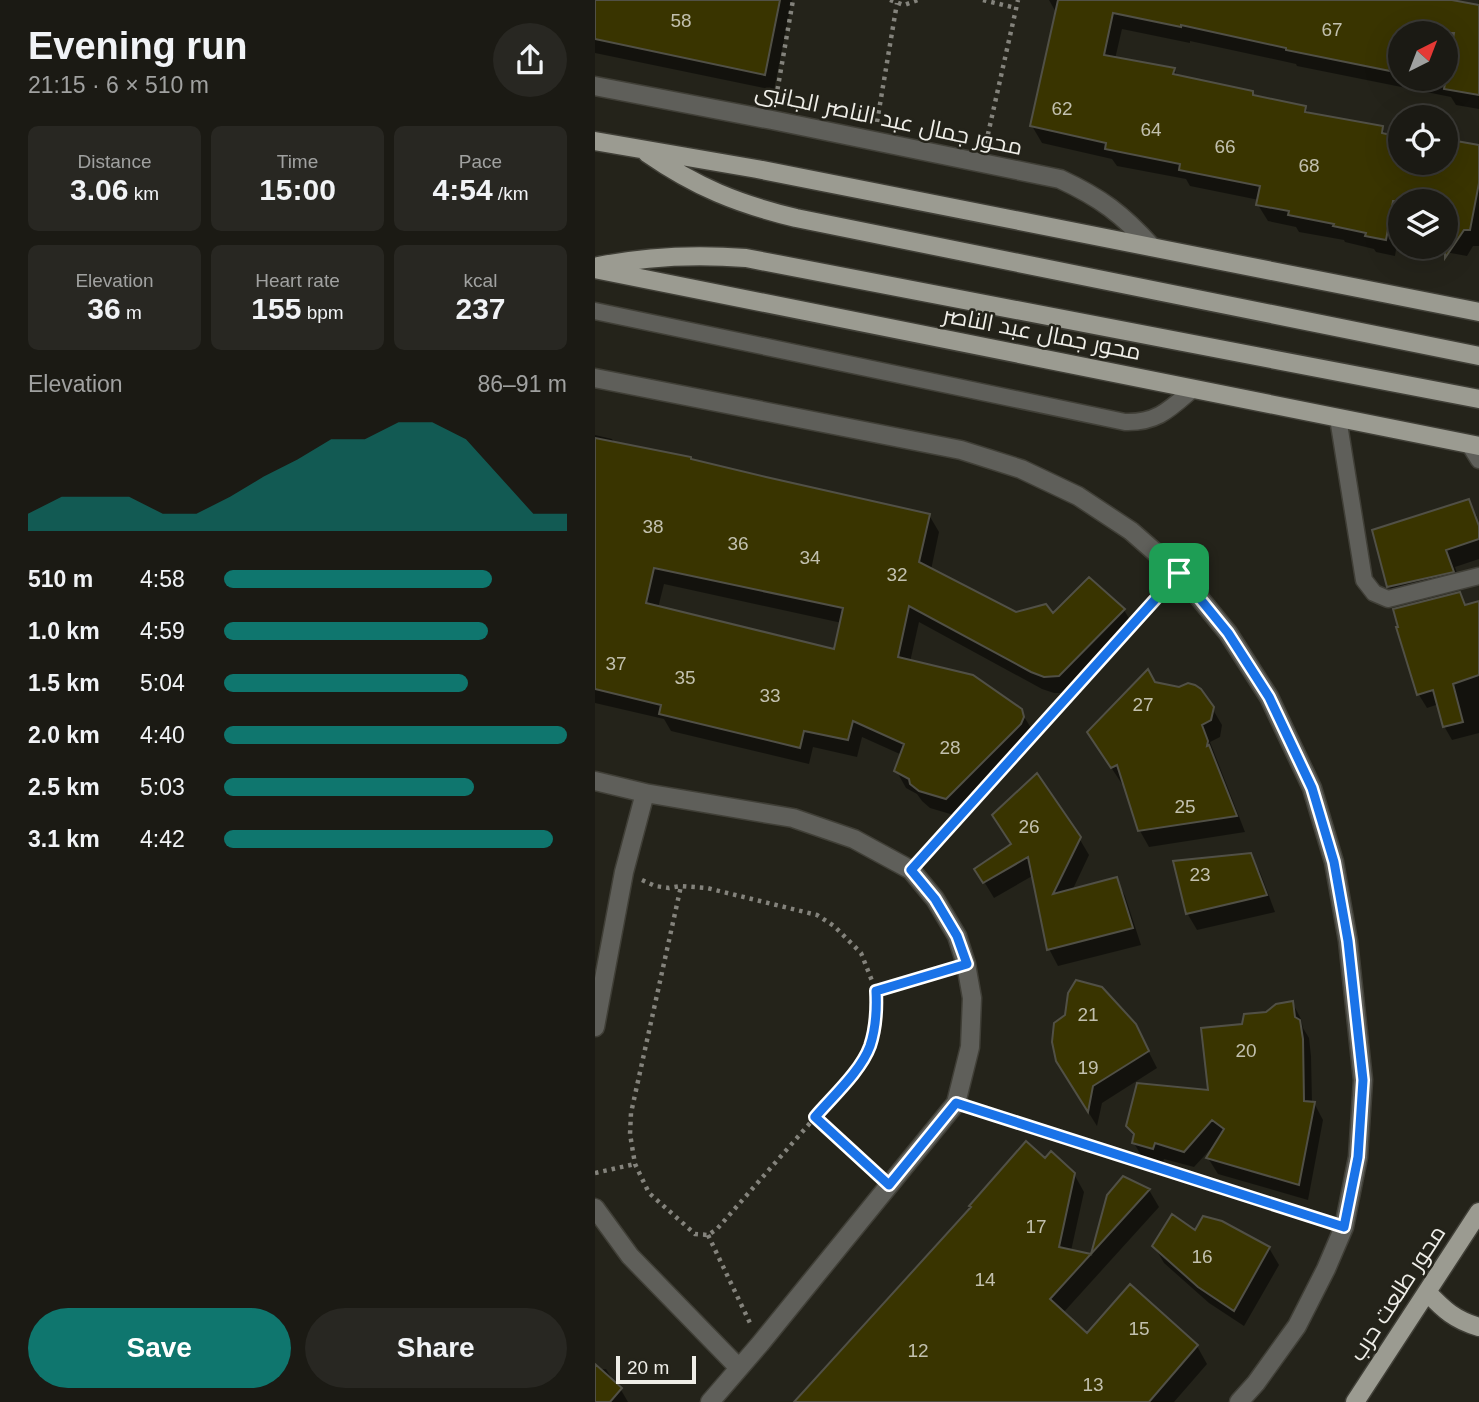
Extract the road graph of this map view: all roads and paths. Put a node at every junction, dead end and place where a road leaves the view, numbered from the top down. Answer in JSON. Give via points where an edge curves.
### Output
{"nodes":[{"id":1,"x":793,"y":0,"type":"edge"},
{"id":2,"x":890,"y":0,"type":"edge"},
{"id":3,"x":918,"y":0,"type":"edge"},
{"id":4,"x":983,"y":0,"type":"edge"},
{"id":5,"x":1018,"y":0,"type":"edge"},
{"id":6,"x":897,"y":4,"type":"junction"},
{"id":7,"x":1016,"y":8,"type":"junction"},
{"id":8,"x":595,"y":86,"type":"edge"},
{"id":9,"x":772,"y":120,"type":"junction"},
{"id":10,"x":874,"y":140,"type":"junction"},
{"id":11,"x":595,"y":141,"type":"edge"},
{"id":12,"x":643,"y":150,"type":"junction"},
{"id":13,"x":981,"y":163,"type":"junction"},
{"id":14,"x":1152,"y":247,"type":"junction"},
{"id":15,"x":595,"y":268,"type":"edge"},
{"id":16,"x":595,"y":311,"type":"edge"},
{"id":17,"x":1479,"y":312,"type":"edge"},
{"id":18,"x":1479,"y":356,"type":"edge"},
{"id":19,"x":595,"y":378,"type":"edge"},
{"id":20,"x":1193,"y":389,"type":"junction"},
{"id":21,"x":1479,"y":399,"type":"edge"},
{"id":22,"x":1338,"y":418,"type":"junction"},
{"id":23,"x":1474,"y":445,"type":"edge"},
{"id":24,"x":1479,"y":460,"type":"edge"},
{"id":25,"x":1179,"y":573,"type":"junction"},
{"id":26,"x":1479,"y":576,"type":"edge"},
{"id":27,"x":595,"y":781,"type":"edge"},
{"id":28,"x":645,"y":793,"type":"junction"},
{"id":29,"x":911,"y":870,"type":"junction"},
{"id":30,"x":624,"y":873,"type":"junction"},
{"id":31,"x":681,"y":886,"type":"junction"},
{"id":32,"x":967,"y":964,"type":"junction"},
{"id":33,"x":876,"y":991,"type":"junction"},
{"id":34,"x":595,"y":1027,"type":"edge"},
{"id":35,"x":956,"y":1103,"type":"junction"},
{"id":36,"x":815,"y":1117,"type":"junction"},
{"id":37,"x":635,"y":1164,"type":"junction"},
{"id":38,"x":595,"y":1173,"type":"edge"},
{"id":39,"x":889,"y":1185,"type":"junction"},
{"id":40,"x":595,"y":1208,"type":"edge"},
{"id":41,"x":1479,"y":1212,"type":"edge"},
{"id":42,"x":1344,"y":1227,"type":"junction"},
{"id":43,"x":708,"y":1235,"type":"junction"},
{"id":44,"x":1427,"y":1293,"type":"junction"},
{"id":45,"x":1479,"y":1327,"type":"edge"},
{"id":46,"x":760,"y":1345,"type":"junction"},
{"id":47,"x":739,"y":1368,"type":"junction"},
{"id":48,"x":710,"y":1402,"type":"edge"},
{"id":49,"x":1239,"y":1402,"type":"edge"},
{"id":50,"x":1355,"y":1402,"type":"edge"}],
"edges":[{"from":1,"to":9,"type":"path"},
{"from":2,"to":6,"type":"path"},
{"from":3,"to":6,"type":"path"},
{"from":4,"to":7,"type":"path"},
{"from":5,"to":7,"type":"path"},
{"from":6,"to":10,"type":"path"},
{"from":7,"to":13,"type":"path"},
{"from":8,"to":9,"type":"street","name":"محور جمال عبد الناصر الجانبى"},
{"from":9,"to":10,"type":"street","name":"محور جمال عبد الناصر الجانبى"},
{"from":10,"to":13,"type":"street","name":"محور جمال عبد الناصر الجانبى"},
{"from":11,"to":12,"type":"main road"},
{"from":12,"to":14,"type":"main road"},
{"from":12,"to":18,"type":"main road","via":[[695,183],[759,209]]},
{"from":13,"to":14,"type":"street","name":"محور جمال عبد الناصر الجانبى","via":[[1061,179],[1089,192]]},
{"from":14,"to":17,"type":"main road"},
{"from":15,"to":20,"type":"main road","name":"محور جمال عبد الناصر"},
{"from":15,"to":21,"type":"main road","via":[[653,257],[747,258]]},
{"from":16,"to":20,"type":"lane","via":[[1125,422],[1159,416]]},
{"from":19,"to":25,"type":"street","via":[[961,450],[1021,469],[1078,496],[1131,531]]},
{"from":20,"to":22,"type":"main road","name":"محور جمال عبد الناصر"},
{"from":22,"to":23,"type":"main road","name":"محور جمال عبد الناصر"},
{"from":22,"to":26,"type":"lane","via":[[1364,580],[1374,593],[1388,599]]},
{"from":23,"to":24,"type":"lane"},
{"from":25,"to":29,"type":"path"},
{"from":25,"to":42,"type":"street","via":[[1228,633],[1269,697],[1312,788],[1334,862],[1363,1080],[1358,1157]]},
{"from":27,"to":28,"type":"street"},
{"from":28,"to":29,"type":"street","via":[[793,818],[853,839]]},
{"from":28,"to":30,"type":"street"},
{"from":29,"to":32,"type":"street","via":[[935,899]]},
{"from":30,"to":31,"type":"path","via":[[655,886]]},
{"from":30,"to":34,"type":"street"},
{"from":31,"to":33,"type":"path","via":[[817,915],[861,953]]},
{"from":31,"to":37,"type":"path","via":[[631,1113]]},
{"from":32,"to":33,"type":"path"},
{"from":32,"to":35,"type":"street","via":[[972,998],[970,1047]]},
{"from":33,"to":36,"type":"path","via":[[869,1050]]},
{"from":35,"to":39,"type":"street"},
{"from":35,"to":42,"type":"path"},
{"from":36,"to":39,"type":"path"},
{"from":36,"to":43,"type":"path"},
{"from":37,"to":38,"type":"path"},
{"from":37,"to":43,"type":"path","via":[[649,1193],[695,1234]]},
{"from":39,"to":46,"type":"street"},
{"from":40,"to":47,"type":"street","via":[[630,1256]]},
{"from":41,"to":44,"type":"main road","name":"محور طلعت حرب"},
{"from":42,"to":49,"type":"street","via":[[1297,1326]]},
{"from":43,"to":46,"type":"path"},
{"from":44,"to":45,"type":"main road","via":[[1463,1322]]},
{"from":44,"to":50,"type":"main road","name":"محور طلعت حرب"},
{"from":46,"to":47,"type":"street"},
{"from":47,"to":48,"type":"street"}]}
